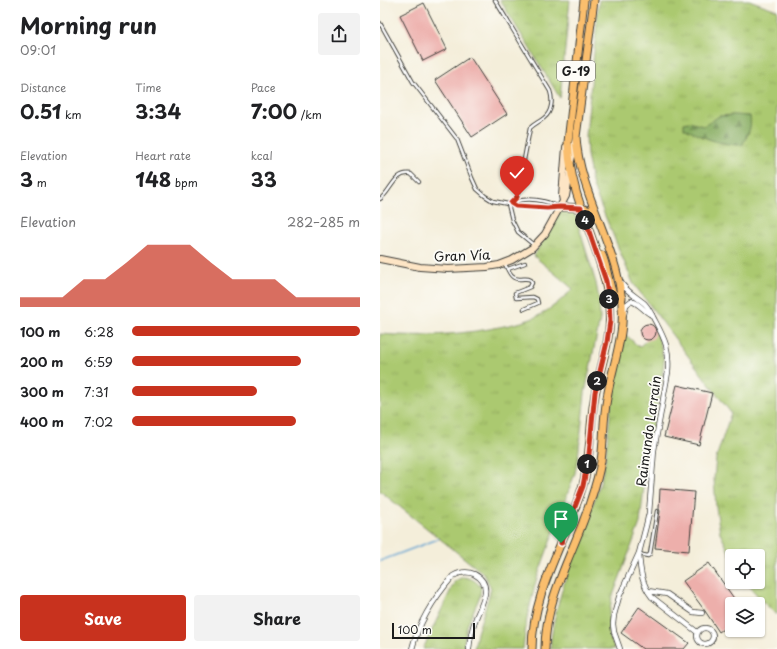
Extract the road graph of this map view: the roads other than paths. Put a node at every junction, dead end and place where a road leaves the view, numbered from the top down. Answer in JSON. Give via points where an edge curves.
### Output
{"nodes":[{"id":1,"x":495,"y":0,"type":"edge"},
{"id":2,"x":584,"y":0,"type":"edge"},
{"id":3,"x":594,"y":0,"type":"edge"},
{"id":4,"x":380,"y":23,"type":"edge"},
{"id":5,"x":576,"y":137,"type":"junction"},
{"id":6,"x":568,"y":142,"type":"junction"},
{"id":7,"x":571,"y":169,"type":"junction"},
{"id":8,"x":419,"y":182,"type":"dead end"},
{"id":9,"x":380,"y":200,"type":"edge"},
{"id":10,"x":509,"y":204,"type":"junction"},
{"id":11,"x":561,"y":204,"type":"junction"},
{"id":12,"x":581,"y":208,"type":"junction"},
{"id":13,"x":596,"y":215,"type":"junction"},
{"id":14,"x":591,"y":238,"type":"junction"},
{"id":15,"x":535,"y":246,"type":"junction"},
{"id":16,"x":380,"y":259,"type":"edge"},
{"id":17,"x":525,"y":263,"type":"dead end"},
{"id":18,"x":506,"y":266,"type":"junction"},
{"id":19,"x":618,"y":277,"type":"junction"},
{"id":20,"x":622,"y":298,"type":"junction"},
{"id":21,"x":638,"y":303,"type":"junction"},
{"id":22,"x":524,"y":309,"type":"dead end"},
{"id":23,"x":652,"y":315,"type":"junction"},
{"id":24,"x":622,"y":321,"type":"junction"},
{"id":25,"x":657,"y":511,"type":"dead end"},
{"id":26,"x":639,"y":553,"type":"junction"},
{"id":27,"x":648,"y":591,"type":"junction"},
{"id":28,"x":702,"y":613,"type":"dead end"},
{"id":29,"x":697,"y":632,"type":"dead end"},
{"id":30,"x":412,"y":649,"type":"edge"},
{"id":31,"x":469,"y":649,"type":"edge"},
{"id":32,"x":532,"y":649,"type":"edge"},
{"id":33,"x":545,"y":649,"type":"edge"},
{"id":34,"x":620,"y":649,"type":"edge"}],
"edges":[{"from":1,"to":10,"type":"lane","via":[[552,98],[546,116],[530,128],[517,197]]},
{"from":2,"to":6,"type":"main road","number":"G-19"},
{"from":3,"to":5,"type":"main road","number":"G-19"},
{"from":4,"to":10,"type":"lane","via":[[413,82],[457,139],[477,189],[493,201]]},
{"from":5,"to":7,"type":"main road","name":"Gran Vía"},
{"from":5,"to":13,"type":"main road","number":"G-19","via":[[579,163]]},
{"from":6,"to":7,"type":"main road","number":"G-19"},
{"from":6,"to":11,"type":"main road","name":"Gran Vía"},
{"from":7,"to":11,"type":"main road","name":"Gran Vía","via":[[566,196]]},
{"from":7,"to":12,"type":"main road","number":"G-19"},
{"from":8,"to":9,"type":"lane","via":[[411,174],[402,174]]},
{"from":10,"to":11,"type":"lane","via":[[547,208]]},
{"from":10,"to":11,"type":"lane","via":[[522,199]]},
{"from":10,"to":15,"type":"lane","via":[[512,220],[518,232]]},
{"from":11,"to":12,"type":"main road"},
{"from":11,"to":15,"type":"main road","name":"Gran Vía","via":[[545,234]]},
{"from":12,"to":13,"type":"main road"},
{"from":12,"to":14,"type":"main road","number":"G-19"},
{"from":13,"to":19,"type":"main road","number":"G-19"},
{"from":14,"to":20,"type":"main road","via":[[604,259],[612,292]]},
{"from":14,"to":32,"type":"main road","number":"G-19","via":[[608,291],[609,331],[595,392],[583,486],[541,597],[534,622]]},
{"from":15,"to":18,"type":"main road","name":"Gran Vía"},
{"from":16,"to":18,"type":"main road","name":"Gran Vía","via":[[420,267],[448,269]]},
{"from":17,"to":18,"type":"lane"},
{"from":18,"to":22,"type":"lane","via":[[513,278],[529,279],[532,283],[530,287],[515,293],[516,298],[537,299],[538,303]]},
{"from":19,"to":20,"type":"main road","number":"G-19"},
{"from":19,"to":23,"type":"street","name":"Raimundo Larraín","via":[[624,288],[645,304]]},
{"from":20,"to":21,"type":"street","name":"Raimundo Larraín"},
{"from":20,"to":24,"type":"main road","number":"G-19"},
{"from":21,"to":23,"type":"street","name":"Raimundo Larraín","via":[[646,313]]},
{"from":21,"to":24,"type":"street","via":[[627,303]]},
{"from":23,"to":26,"type":"street","name":"Raimundo Larraín","via":[[665,340],[668,366],[654,450],[649,513]]},
{"from":24,"to":33,"type":"main road","number":"G-19","via":[[620,342],[607,397],[598,479],[553,599]]},
{"from":25,"to":26,"type":"lane","via":[[650,554],[643,556]]},
{"from":26,"to":27,"type":"street","name":"Raimundo Larraín","via":[[642,575]]},
{"from":26,"to":34,"type":"street","name":"Raimundo Larraín","via":[[616,607],[613,624]]},
{"from":27,"to":28,"type":"street","via":[[667,594],[693,612]]},
{"from":27,"to":29,"type":"street","name":"Raimundo Larraín","via":[[652,597]]},
{"from":30,"to":31,"type":"street","via":[[419,626],[429,608],[453,576],[464,572],[480,579],[486,593],[474,625]]}]}
